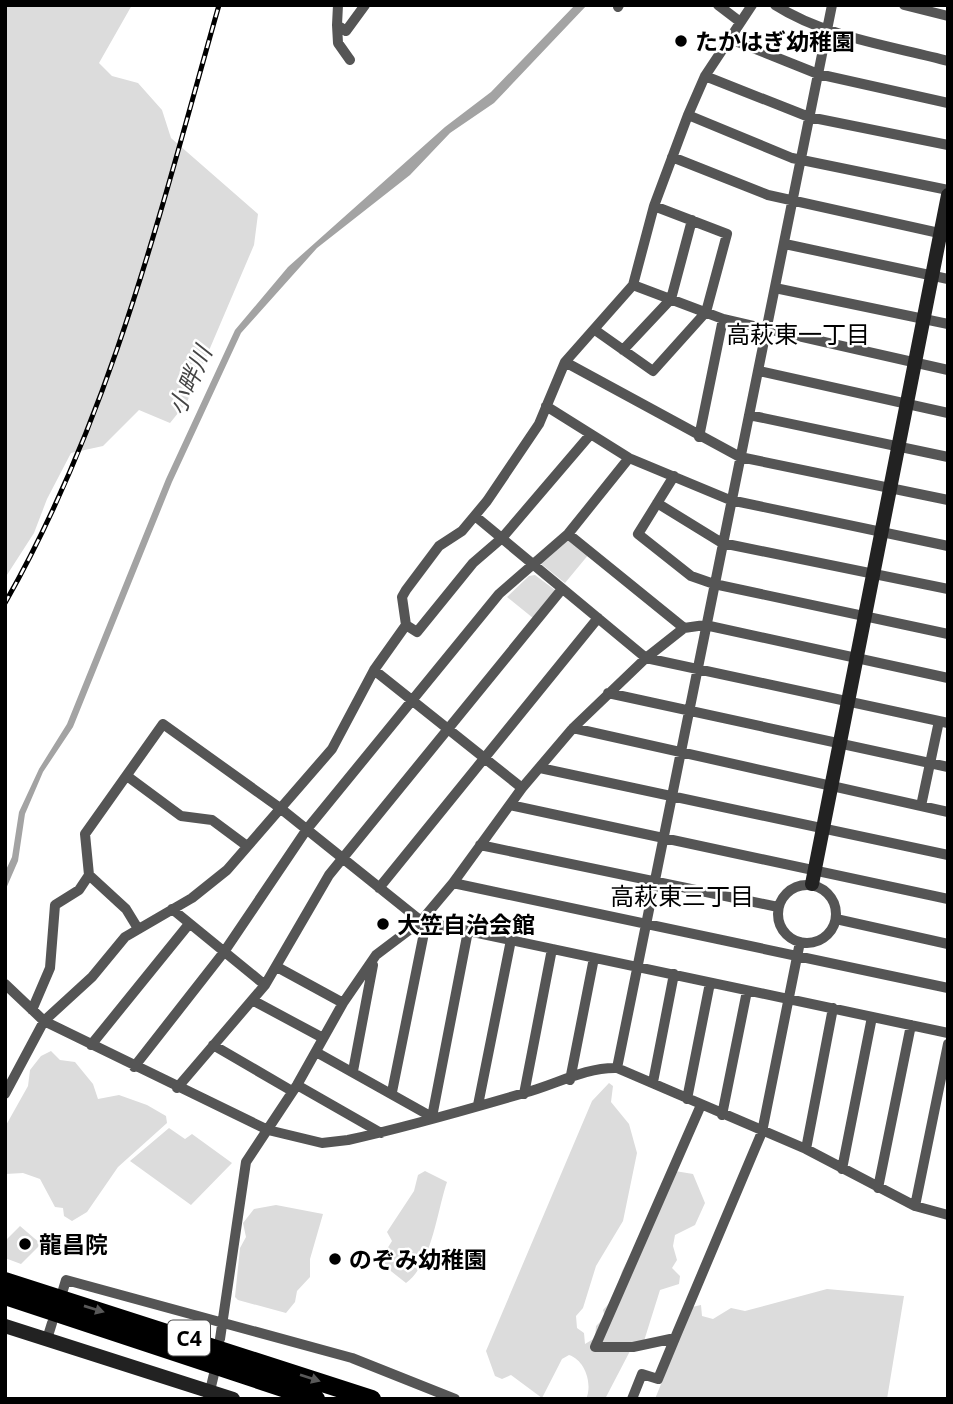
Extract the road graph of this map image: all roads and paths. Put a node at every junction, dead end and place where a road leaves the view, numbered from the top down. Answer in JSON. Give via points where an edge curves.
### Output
{"nodes":[{"id":1,"x":338,"y":5,"type":"edge"},
{"id":2,"x":365,"y":5,"type":"edge"},
{"id":3,"x":718,"y":5,"type":"edge"},
{"id":4,"x":752,"y":5,"type":"edge"},
{"id":5,"x":775,"y":5,"type":"edge"},
{"id":6,"x":832,"y":5,"type":"edge"},
{"id":7,"x":905,"y":5,"type":"edge"},
{"id":8,"x":948,"y":16,"type":"edge"},
{"id":9,"x":739,"y":21,"type":"junction"},
{"id":10,"x":337,"y":25,"type":"junction"},
{"id":11,"x":827,"y":29,"type":"junction"},
{"id":12,"x":728,"y":38,"type":"junction"},
{"id":13,"x":350,"y":60,"type":"dead end"},
{"id":14,"x":948,"y":61,"type":"edge"},
{"id":15,"x":818,"y":74,"type":"junction"},
{"id":16,"x":705,"y":76,"type":"junction"},
{"id":17,"x":948,"y":103,"type":"edge"},
{"id":18,"x":688,"y":115,"type":"junction"},
{"id":19,"x":809,"y":117,"type":"junction"},
{"id":20,"x":948,"y":145,"type":"edge"},
{"id":21,"x":672,"y":157,"type":"junction"},
{"id":22,"x":800,"y":160,"type":"junction"},
{"id":23,"x":948,"y":192,"type":"edge"},
{"id":24,"x":792,"y":201,"type":"junction"},
{"id":25,"x":654,"y":206,"type":"junction"},
{"id":26,"x":692,"y":220,"type":"junction"},
{"id":27,"x":944,"y":234,"type":"edge"},
{"id":28,"x":785,"y":244,"type":"junction"},
{"id":29,"x":932,"y":276,"type":"junction"},
{"id":30,"x":948,"y":279,"type":"edge"},
{"id":31,"x":634,"y":285,"type":"junction"},
{"id":32,"x":775,"y":288,"type":"junction"},
{"id":33,"x":671,"y":299,"type":"junction"},
{"id":34,"x":706,"y":312,"type":"junction"},
{"id":35,"x":924,"y":318,"type":"junction"},
{"id":36,"x":723,"y":319,"type":"junction"},
{"id":37,"x":948,"y":324,"type":"edge"},
{"id":38,"x":595,"y":330,"type":"junction"},
{"id":39,"x":767,"y":330,"type":"junction"},
{"id":40,"x":623,"y":350,"type":"junction"},
{"id":41,"x":565,"y":362,"type":"junction"},
{"id":42,"x":915,"y":362,"type":"junction"},
{"id":43,"x":948,"y":370,"type":"edge"},
{"id":44,"x":759,"y":372,"type":"junction"},
{"id":45,"x":907,"y":404,"type":"junction"},
{"id":46,"x":546,"y":406,"type":"junction"},
{"id":47,"x":948,"y":413,"type":"edge"},
{"id":48,"x":749,"y":415,"type":"junction"},
{"id":49,"x":590,"y":435,"type":"junction"},
{"id":50,"x":699,"y":437,"type":"junction"},
{"id":51,"x":898,"y":445,"type":"junction"},
{"id":52,"x":740,"y":457,"type":"junction"},
{"id":53,"x":948,"y":457,"type":"edge"},
{"id":54,"x":629,"y":458,"type":"junction"},
{"id":55,"x":674,"y":476,"type":"junction"},
{"id":56,"x":890,"y":487,"type":"junction"},
{"id":57,"x":730,"y":500,"type":"junction"},
{"id":58,"x":948,"y":500,"type":"edge"},
{"id":59,"x":657,"y":503,"type":"junction"},
{"id":60,"x":475,"y":516,"type":"junction"},
{"id":61,"x":881,"y":531,"type":"junction"},
{"id":62,"x":568,"y":534,"type":"junction"},
{"id":63,"x":502,"y":538,"type":"junction"},
{"id":64,"x":722,"y":542,"type":"junction"},
{"id":65,"x":948,"y":546,"type":"edge"},
{"id":66,"x":533,"y":564,"type":"junction"},
{"id":67,"x":873,"y":573,"type":"junction"},
{"id":68,"x":714,"y":584,"type":"junction"},
{"id":69,"x":562,"y":589,"type":"junction"},
{"id":70,"x":948,"y":589,"type":"edge"},
{"id":71,"x":865,"y":617,"type":"junction"},
{"id":72,"x":598,"y":618,"type":"junction"},
{"id":73,"x":406,"y":625,"type":"junction"},
{"id":74,"x":705,"y":625,"type":"junction"},
{"id":75,"x":684,"y":628,"type":"junction"},
{"id":76,"x":948,"y":634,"type":"edge"},
{"id":77,"x":646,"y":657,"type":"junction"},
{"id":78,"x":857,"y":658,"type":"junction"},
{"id":79,"x":696,"y":667,"type":"junction"},
{"id":80,"x":374,"y":670,"type":"junction"},
{"id":81,"x":948,"y":678,"type":"edge"},
{"id":82,"x":608,"y":693,"type":"junction"},
{"id":83,"x":412,"y":701,"type":"junction"},
{"id":84,"x":849,"y":701,"type":"junction"},
{"id":85,"x":687,"y":710,"type":"junction"},
{"id":86,"x":943,"y":722,"type":"edge"},
{"id":87,"x":573,"y":728,"type":"junction"},
{"id":88,"x":445,"y":729,"type":"junction"},
{"id":89,"x":840,"y":744,"type":"junction"},
{"id":90,"x":678,"y":753,"type":"junction"},
{"id":91,"x":483,"y":760,"type":"junction"},
{"id":92,"x":930,"y":763,"type":"junction"},
{"id":93,"x":948,"y":767,"type":"edge"},
{"id":94,"x":540,"y":768,"type":"junction"},
{"id":95,"x":127,"y":776,"type":"junction"},
{"id":96,"x":522,"y":788,"type":"junction"},
{"id":97,"x":831,"y":788,"type":"junction"},
{"id":98,"x":671,"y":794,"type":"junction"},
{"id":99,"x":510,"y":805,"type":"junction"},
{"id":100,"x":921,"y":806,"type":"junction"},
{"id":101,"x":279,"y":808,"type":"junction"},
{"id":102,"x":948,"y":812,"type":"edge"},
{"id":103,"x":823,"y":828,"type":"junction"},
{"id":104,"x":307,"y":829,"type":"junction"},
{"id":105,"x":663,"y":836,"type":"junction"},
{"id":106,"x":480,"y":845,"type":"junction"},
{"id":107,"x":247,"y":846,"type":"junction"},
{"id":108,"x":948,"y":855,"type":"edge"},
{"id":109,"x":343,"y":858,"type":"junction"},
{"id":110,"x":89,"y":875,"type":"junction"},
{"id":111,"x":813,"y":877,"type":"junction"},
{"id":112,"x":654,"y":880,"type":"junction"},
{"id":113,"x":453,"y":883,"type":"junction"},
{"id":114,"x":379,"y":888,"type":"junction"},
{"id":115,"x":948,"y":899,"type":"edge"},
{"id":116,"x":778,"y":907,"type":"junction"},
{"id":117,"x":172,"y":909,"type":"junction"},
{"id":118,"x":836,"y":919,"type":"junction"},
{"id":119,"x":421,"y":921,"type":"junction"},
{"id":120,"x":189,"y":924,"type":"junction"},
{"id":121,"x":646,"y":924,"type":"junction"},
{"id":122,"x":137,"y":927,"type":"junction"},
{"id":123,"x":468,"y":931,"type":"junction"},
{"id":124,"x":511,"y":940,"type":"junction"},
{"id":125,"x":800,"y":942,"type":"junction"},
{"id":126,"x":948,"y":944,"type":"edge"},
{"id":127,"x":552,"y":949,"type":"junction"},
{"id":128,"x":225,"y":952,"type":"junction"},
{"id":129,"x":798,"y":956,"type":"junction"},
{"id":130,"x":594,"y":958,"type":"junction"},
{"id":131,"x":374,"y":960,"type":"junction"},
{"id":132,"x":277,"y":967,"type":"junction"},
{"id":133,"x":636,"y":967,"type":"junction"},
{"id":134,"x":674,"y":974,"type":"junction"},
{"id":135,"x":710,"y":983,"type":"junction"},
{"id":136,"x":5,"y":984,"type":"edge"},
{"id":137,"x":265,"y":985,"type":"junction"},
{"id":138,"x":948,"y":988,"type":"edge"},
{"id":139,"x":747,"y":991,"type":"junction"},
{"id":140,"x":789,"y":999,"type":"junction"},
{"id":141,"x":251,"y":1000,"type":"junction"},
{"id":142,"x":343,"y":1003,"type":"junction"},
{"id":143,"x":834,"y":1008,"type":"junction"},
{"id":144,"x":32,"y":1010,"type":"junction"},
{"id":145,"x":872,"y":1017,"type":"junction"},
{"id":146,"x":44,"y":1021,"type":"junction"},
{"id":147,"x":911,"y":1025,"type":"junction"},
{"id":148,"x":948,"y":1033,"type":"edge"},
{"id":149,"x":323,"y":1038,"type":"junction"},
{"id":150,"x":948,"y":1044,"type":"edge"},
{"id":151,"x":91,"y":1045,"type":"junction"},
{"id":152,"x":213,"y":1045,"type":"junction"},
{"id":153,"x":316,"y":1052,"type":"junction"},
{"id":154,"x":134,"y":1067,"type":"junction"},
{"id":155,"x":617,"y":1068,"type":"junction"},
{"id":156,"x":353,"y":1071,"type":"junction"},
{"id":157,"x":570,"y":1080,"type":"junction"},
{"id":158,"x":653,"y":1082,"type":"junction"},
{"id":159,"x":177,"y":1088,"type":"junction"},
{"id":160,"x":294,"y":1088,"type":"junction"},
{"id":161,"x":392,"y":1092,"type":"junction"},
{"id":162,"x":5,"y":1094,"type":"edge"},
{"id":163,"x":524,"y":1094,"type":"junction"},
{"id":164,"x":687,"y":1099,"type":"junction"},
{"id":165,"x":478,"y":1105,"type":"junction"},
{"id":166,"x":701,"y":1105,"type":"junction"},
{"id":167,"x":722,"y":1115,"type":"junction"},
{"id":168,"x":432,"y":1117,"type":"junction"},
{"id":169,"x":268,"y":1130,"type":"junction"},
{"id":170,"x":762,"y":1132,"type":"junction"},
{"id":171,"x":381,"y":1133,"type":"junction"},
{"id":172,"x":807,"y":1149,"type":"junction"},
{"id":173,"x":842,"y":1168,"type":"junction"},
{"id":174,"x":878,"y":1188,"type":"junction"},
{"id":175,"x":915,"y":1206,"type":"junction"},
{"id":176,"x":948,"y":1216,"type":"edge"},
{"id":177,"x":5,"y":1281,"type":"edge"},
{"id":178,"x":62,"y":1290,"type":"dead end"},
{"id":179,"x":5,"y":1296,"type":"edge"},
{"id":180,"x":52,"y":1323,"type":"dead end"},
{"id":181,"x":223,"y":1324,"type":"junction"},
{"id":182,"x":5,"y":1326,"type":"edge"},
{"id":183,"x":675,"y":1338,"type":"junction"},
{"id":184,"x":47,"y":1339,"type":"junction"},
{"id":185,"x":220,"y":1339,"type":"dead end"},
{"id":186,"x":214,"y":1374,"type":"dead end"},
{"id":187,"x":209,"y":1395,"type":"edge"},
{"id":188,"x":233,"y":1399,"type":"edge"},
{"id":189,"x":316,"y":1399,"type":"edge"},
{"id":190,"x":372,"y":1399,"type":"edge"},
{"id":191,"x":455,"y":1399,"type":"edge"},
{"id":192,"x":632,"y":1399,"type":"edge"}],
"edges":[{"from":1,"to":10,"type":"street"},
{"from":2,"to":10,"type":"street","via":[[346,31]]},
{"from":3,"to":9,"type":"street"},
{"from":4,"to":9,"type":"street"},
{"from":5,"to":11,"type":"street"},
{"from":6,"to":11,"type":"street"},
{"from":7,"to":8,"type":"street"},
{"from":9,"to":12,"type":"street"},
{"from":10,"to":13,"type":"street","via":[[338,43]]},
{"from":11,"to":14,"type":"street"},
{"from":11,"to":15,"type":"street"},
{"from":12,"to":15,"type":"street"},
{"from":12,"to":16,"type":"street"},
{"from":15,"to":17,"type":"street"},
{"from":15,"to":19,"type":"street"},
{"from":16,"to":18,"type":"street"},
{"from":16,"to":19,"type":"street"},
{"from":18,"to":21,"type":"street"},
{"from":18,"to":22,"type":"street"},
{"from":19,"to":20,"type":"street"},
{"from":19,"to":22,"type":"street"},
{"from":21,"to":24,"type":"street"},
{"from":21,"to":25,"type":"street"},
{"from":22,"to":23,"type":"street"},
{"from":22,"to":24,"type":"street"},
{"from":23,"to":27,"type":"street"},
{"from":24,"to":27,"type":"street"},
{"from":24,"to":28,"type":"street"},
{"from":25,"to":26,"type":"street"},
{"from":25,"to":31,"type":"street"},
{"from":26,"to":33,"type":"street"},
{"from":26,"to":34,"type":"street","via":[[727,234]]},
{"from":27,"to":29,"type":"street"},
{"from":28,"to":29,"type":"street"},
{"from":28,"to":32,"type":"street"},
{"from":29,"to":30,"type":"street"},
{"from":29,"to":35,"type":"street"},
{"from":31,"to":33,"type":"street"},
{"from":31,"to":38,"type":"street"},
{"from":32,"to":35,"type":"street"},
{"from":32,"to":39,"type":"street"},
{"from":33,"to":34,"type":"street"},
{"from":33,"to":40,"type":"street"},
{"from":34,"to":36,"type":"street"},
{"from":34,"to":40,"type":"street","via":[[653,371]]},
{"from":35,"to":37,"type":"street"},
{"from":35,"to":42,"type":"street"},
{"from":36,"to":39,"type":"street"},
{"from":36,"to":50,"type":"street"},
{"from":38,"to":40,"type":"street"},
{"from":38,"to":41,"type":"street"},
{"from":39,"to":42,"type":"street"},
{"from":39,"to":44,"type":"street"},
{"from":41,"to":46,"type":"street"},
{"from":41,"to":50,"type":"street"},
{"from":42,"to":43,"type":"street"},
{"from":42,"to":45,"type":"street"},
{"from":44,"to":45,"type":"street"},
{"from":44,"to":48,"type":"street"},
{"from":45,"to":47,"type":"street"},
{"from":45,"to":51,"type":"street"},
{"from":46,"to":49,"type":"street"},
{"from":46,"to":60,"type":"street","via":[[539,424]]},
{"from":48,"to":51,"type":"street"},
{"from":48,"to":52,"type":"street"},
{"from":49,"to":54,"type":"street"},
{"from":49,"to":63,"type":"street"},
{"from":50,"to":52,"type":"street"},
{"from":51,"to":53,"type":"street"},
{"from":51,"to":56,"type":"street"},
{"from":52,"to":56,"type":"street"},
{"from":52,"to":57,"type":"street"},
{"from":54,"to":55,"type":"street"},
{"from":54,"to":62,"type":"street"},
{"from":55,"to":57,"type":"street"},
{"from":55,"to":59,"type":"street"},
{"from":56,"to":58,"type":"street"},
{"from":56,"to":61,"type":"street"},
{"from":57,"to":61,"type":"street"},
{"from":57,"to":64,"type":"street"},
{"from":59,"to":64,"type":"street"},
{"from":59,"to":68,"type":"street","via":[[638,534],[691,576]]},
{"from":60,"to":63,"type":"street"},
{"from":60,"to":73,"type":"street","via":[[439,546],[406,590],[402,597]]},
{"from":61,"to":65,"type":"street"},
{"from":61,"to":67,"type":"street"},
{"from":62,"to":66,"type":"street"},
{"from":62,"to":75,"type":"street"},
{"from":63,"to":66,"type":"street"},
{"from":63,"to":73,"type":"street","via":[[473,563],[416,632]]},
{"from":64,"to":67,"type":"street"},
{"from":64,"to":68,"type":"street"},
{"from":66,"to":69,"type":"street"},
{"from":66,"to":83,"type":"street","via":[[499,594]]},
{"from":67,"to":70,"type":"street"},
{"from":67,"to":71,"type":"street"},
{"from":68,"to":71,"type":"street"},
{"from":68,"to":74,"type":"street"},
{"from":69,"to":72,"type":"street"},
{"from":69,"to":88,"type":"street"},
{"from":71,"to":76,"type":"street"},
{"from":71,"to":78,"type":"street"},
{"from":72,"to":77,"type":"street"},
{"from":72,"to":91,"type":"street"},
{"from":73,"to":80,"type":"street"},
{"from":74,"to":75,"type":"street"},
{"from":74,"to":78,"type":"street"},
{"from":74,"to":79,"type":"street"},
{"from":75,"to":77,"type":"street"},
{"from":77,"to":79,"type":"street"},
{"from":77,"to":82,"type":"street"},
{"from":78,"to":81,"type":"street"},
{"from":78,"to":84,"type":"street"},
{"from":79,"to":84,"type":"street"},
{"from":79,"to":85,"type":"street"},
{"from":80,"to":83,"type":"street"},
{"from":80,"to":101,"type":"street","via":[[332,749]]},
{"from":82,"to":85,"type":"street"},
{"from":82,"to":87,"type":"street"},
{"from":83,"to":88,"type":"street"},
{"from":83,"to":104,"type":"street"},
{"from":84,"to":86,"type":"street"},
{"from":84,"to":89,"type":"street"},
{"from":85,"to":89,"type":"street"},
{"from":85,"to":90,"type":"street"},
{"from":86,"to":92,"type":"street"},
{"from":87,"to":90,"type":"street"},
{"from":87,"to":94,"type":"street"},
{"from":88,"to":91,"type":"street"},
{"from":88,"to":109,"type":"street"},
{"from":89,"to":92,"type":"street"},
{"from":89,"to":97,"type":"street"},
{"from":90,"to":97,"type":"street"},
{"from":90,"to":98,"type":"street"},
{"from":91,"to":96,"type":"street"},
{"from":91,"to":114,"type":"street"},
{"from":92,"to":93,"type":"street"},
{"from":92,"to":100,"type":"street"},
{"from":94,"to":96,"type":"street"},
{"from":94,"to":98,"type":"street"},
{"from":95,"to":101,"type":"street","via":[[163,724]]},
{"from":95,"to":107,"type":"street","via":[[181,816],[212,820]]},
{"from":95,"to":110,"type":"street","via":[[85,834]]},
{"from":96,"to":99,"type":"street"},
{"from":97,"to":100,"type":"street"},
{"from":97,"to":103,"type":"street"},
{"from":98,"to":103,"type":"street"},
{"from":98,"to":105,"type":"street"},
{"from":99,"to":105,"type":"street"},
{"from":99,"to":106,"type":"street"},
{"from":100,"to":102,"type":"street"},
{"from":101,"to":104,"type":"street"},
{"from":101,"to":107,"type":"street"},
{"from":103,"to":108,"type":"street"},
{"from":103,"to":111,"type":"street"},
{"from":104,"to":109,"type":"street"},
{"from":104,"to":128,"type":"street"},
{"from":105,"to":111,"type":"street"},
{"from":105,"to":112,"type":"street"},
{"from":106,"to":112,"type":"street"},
{"from":106,"to":113,"type":"street"},
{"from":107,"to":117,"type":"street","via":[[209,886]]},
{"from":109,"to":114,"type":"street"},
{"from":109,"to":132,"type":"street"},
{"from":110,"to":122,"type":"street","via":[[126,909]]},
{"from":110,"to":144,"type":"street","via":[[79,890],[55,905],[50,968]]},
{"from":111,"to":115,"type":"street"},
{"from":111,"to":116,"type":"street","via":[[787,892]]},
{"from":111,"to":118,"type":"street","via":[[834,901]]},
{"from":112,"to":116,"type":"street"},
{"from":112,"to":121,"type":"street"},
{"from":113,"to":119,"type":"street"},
{"from":113,"to":121,"type":"street"},
{"from":114,"to":119,"type":"street"},
{"from":116,"to":125,"type":"street","via":[[780,926]]},
{"from":117,"to":120,"type":"street"},
{"from":117,"to":122,"type":"street"},
{"from":118,"to":125,"type":"street","via":[[819,941]]},
{"from":118,"to":126,"type":"street"},
{"from":119,"to":123,"type":"street"},
{"from":119,"to":131,"type":"street"},
{"from":119,"to":161,"type":"street","via":[[425,928]]},
{"from":120,"to":128,"type":"street"},
{"from":120,"to":151,"type":"street"},
{"from":121,"to":129,"type":"street"},
{"from":121,"to":133,"type":"street"},
{"from":122,"to":146,"type":"street"},
{"from":123,"to":124,"type":"street"},
{"from":123,"to":168,"type":"street"},
{"from":124,"to":127,"type":"street"},
{"from":124,"to":165,"type":"street"},
{"from":125,"to":129,"type":"street"},
{"from":127,"to":130,"type":"street"},
{"from":127,"to":163,"type":"street"},
{"from":128,"to":137,"type":"street"},
{"from":128,"to":154,"type":"street"},
{"from":129,"to":138,"type":"street"},
{"from":129,"to":140,"type":"street"},
{"from":130,"to":133,"type":"street"},
{"from":130,"to":157,"type":"street"},
{"from":131,"to":142,"type":"street"},
{"from":131,"to":156,"type":"street"},
{"from":132,"to":137,"type":"street"},
{"from":132,"to":142,"type":"street"},
{"from":133,"to":134,"type":"street"},
{"from":133,"to":155,"type":"street"},
{"from":134,"to":135,"type":"street"},
{"from":134,"to":158,"type":"street"},
{"from":135,"to":139,"type":"street"},
{"from":135,"to":164,"type":"street"},
{"from":136,"to":144,"type":"street"},
{"from":137,"to":141,"type":"street"},
{"from":139,"to":140,"type":"street"},
{"from":139,"to":167,"type":"street"},
{"from":140,"to":143,"type":"street"},
{"from":140,"to":170,"type":"street"},
{"from":141,"to":149,"type":"street"},
{"from":141,"to":152,"type":"street"},
{"from":142,"to":149,"type":"street"},
{"from":143,"to":145,"type":"street"},
{"from":143,"to":172,"type":"street"},
{"from":144,"to":146,"type":"street"},
{"from":145,"to":147,"type":"street"},
{"from":145,"to":173,"type":"street"},
{"from":146,"to":151,"type":"street"},
{"from":146,"to":162,"type":"street"},
{"from":147,"to":148,"type":"street"},
{"from":147,"to":174,"type":"street"},
{"from":149,"to":153,"type":"street"},
{"from":150,"to":175,"type":"street"},
{"from":151,"to":154,"type":"street"},
{"from":152,"to":159,"type":"street"},
{"from":152,"to":160,"type":"street"},
{"from":153,"to":156,"type":"street"},
{"from":153,"to":160,"type":"street"},
{"from":154,"to":159,"type":"street"},
{"from":155,"to":157,"type":"street","via":[[590,1069]]},
{"from":155,"to":158,"type":"street"},
{"from":156,"to":161,"type":"street"},
{"from":157,"to":163,"type":"street"},
{"from":158,"to":164,"type":"street"},
{"from":159,"to":169,"type":"street"},
{"from":160,"to":169,"type":"street"},
{"from":160,"to":171,"type":"street"},
{"from":161,"to":168,"type":"street"},
{"from":163,"to":165,"type":"street"},
{"from":164,"to":166,"type":"street"},
{"from":165,"to":168,"type":"street"},
{"from":166,"to":167,"type":"street"},
{"from":166,"to":183,"type":"street","via":[[595,1347]]},
{"from":167,"to":170,"type":"street"},
{"from":168,"to":171,"type":"street"},
{"from":169,"to":171,"type":"street","via":[[322,1143]]},
{"from":169,"to":181,"type":"street","via":[[246,1163]]},
{"from":170,"to":172,"type":"street"},
{"from":170,"to":183,"type":"street"},
{"from":172,"to":173,"type":"street"},
{"from":173,"to":174,"type":"street"},
{"from":174,"to":175,"type":"street"},
{"from":175,"to":176,"type":"street"},
{"from":177,"to":190,"type":"highway","number":"C4","one_way":true},
{"from":178,"to":181,"type":"street","via":[[66,1280]]},
{"from":179,"to":189,"type":"highway","number":"C4"},
{"from":180,"to":184,"type":"street"},
{"from":181,"to":185,"type":"street"},
{"from":181,"to":191,"type":"street","via":[[352,1358]]},
{"from":182,"to":184,"type":"street"},
{"from":183,"to":192,"type":"street","via":[[658,1379],[642,1374]]},
{"from":184,"to":187,"type":"street"},
{"from":186,"to":187,"type":"street"},
{"from":187,"to":188,"type":"street"}]}
